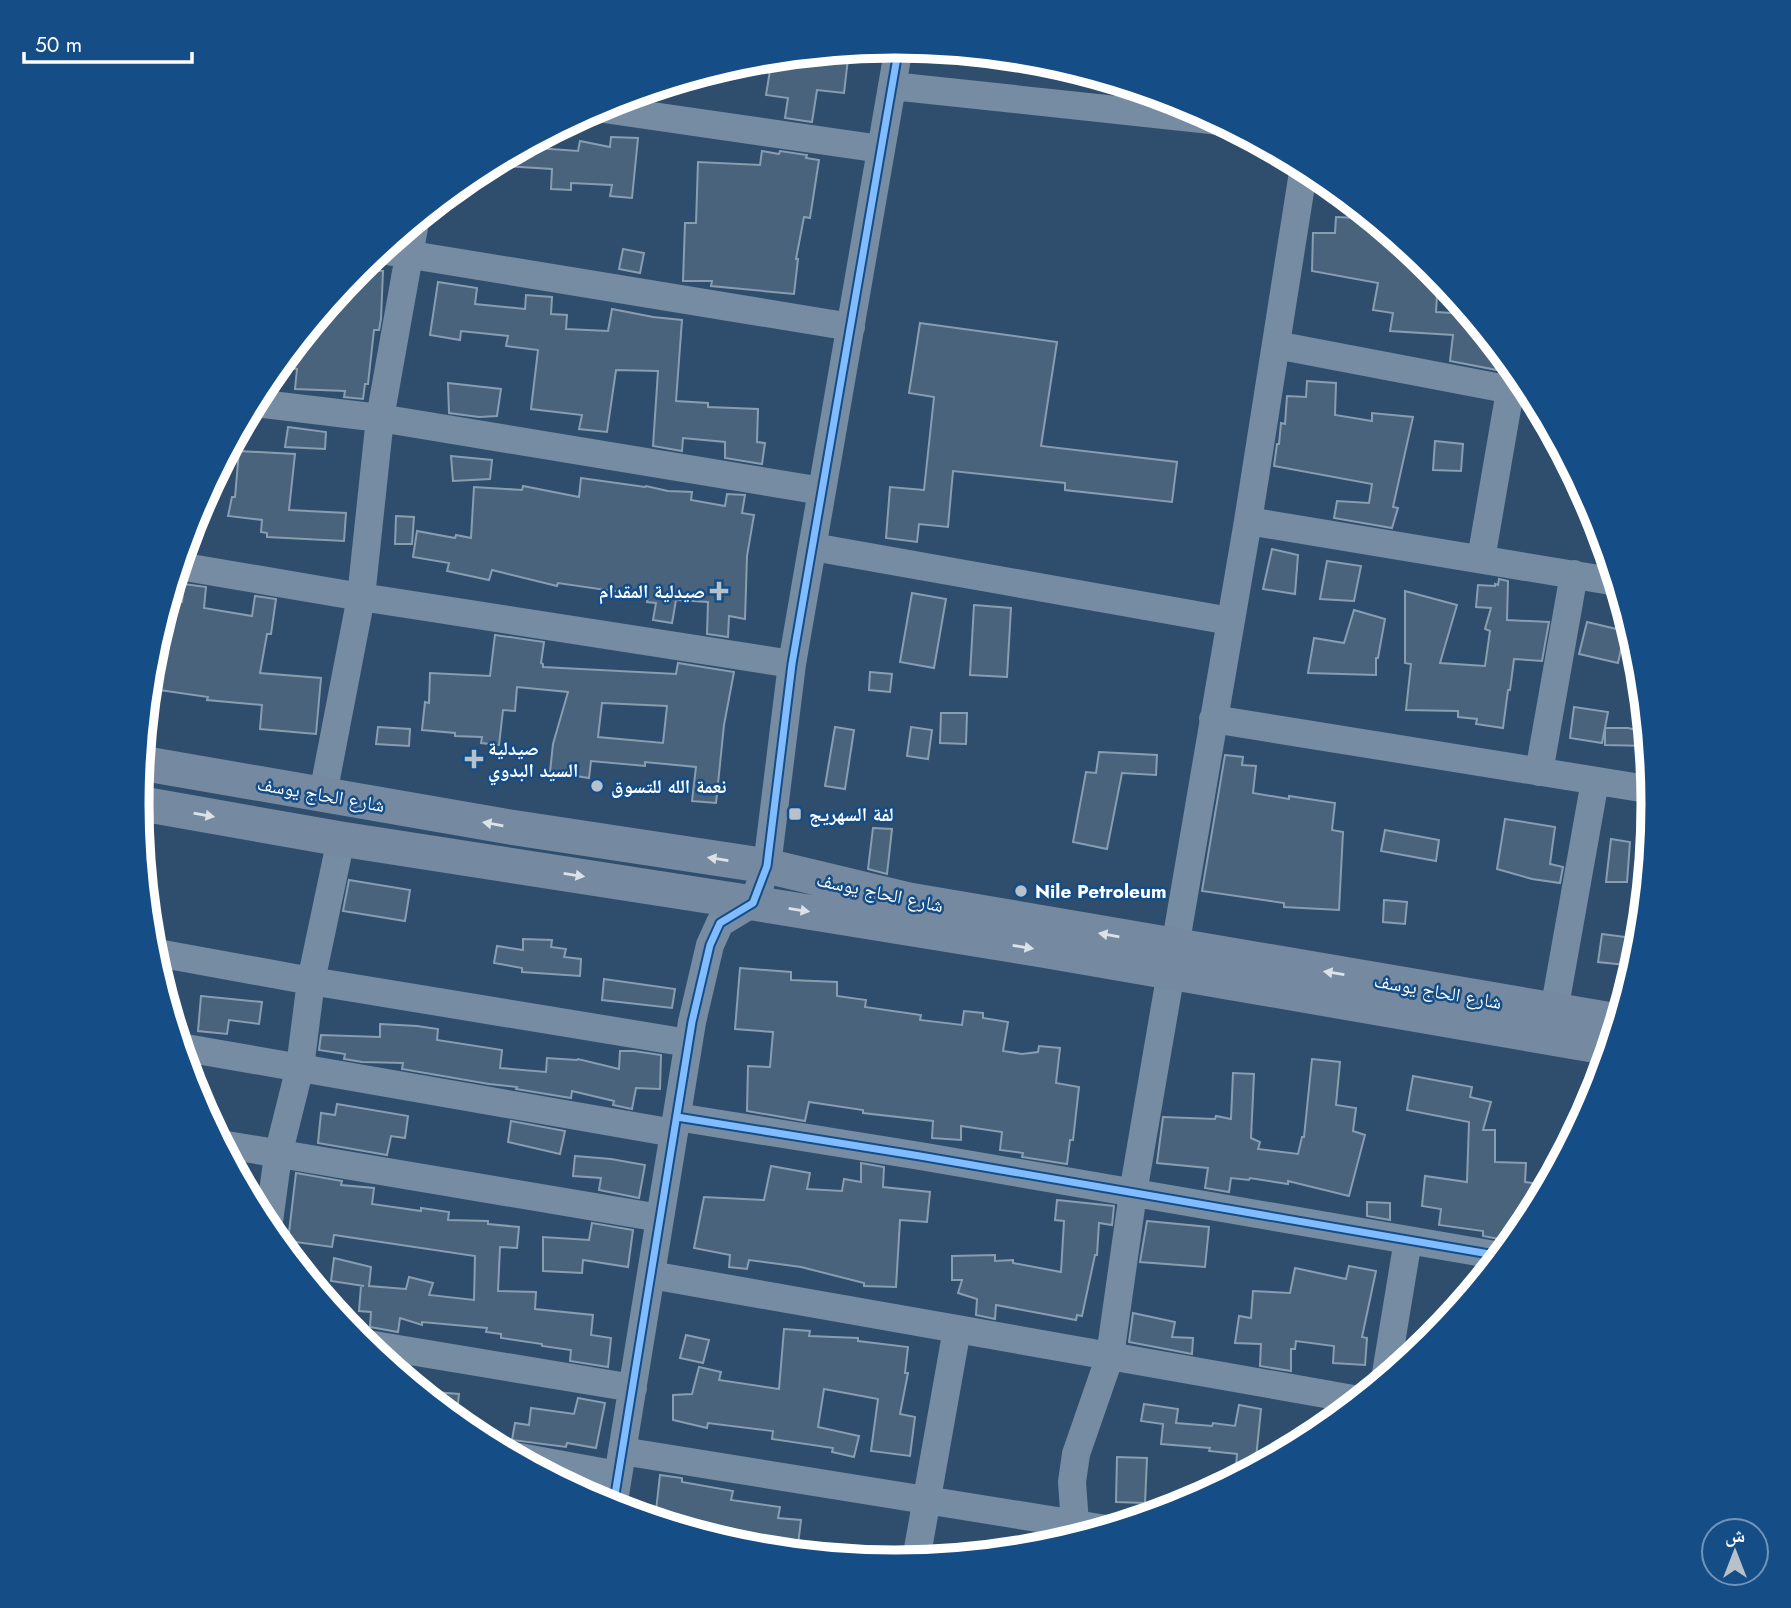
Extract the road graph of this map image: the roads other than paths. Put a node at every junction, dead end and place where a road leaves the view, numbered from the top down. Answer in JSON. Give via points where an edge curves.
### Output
{"nodes":[{"id":1,"x":897,"y":58,"type":"edge"},
{"id":2,"x":892,"y":86,"type":"junction"},
{"id":3,"x":620,"y":111,"type":"edge"},
{"id":4,"x":1186,"y":117,"type":"edge"},
{"id":5,"x":881,"y":149,"type":"junction"},
{"id":6,"x":1309,"y":184,"type":"edge"},
{"id":7,"x":413,"y":235,"type":"edge"},
{"id":8,"x":394,"y":252,"type":"edge"},
{"id":9,"x":409,"y":254,"type":"junction"},
{"id":10,"x":850,"y":327,"type":"junction"},
{"id":11,"x":1276,"y":345,"type":"junction"},
{"id":12,"x":1512,"y":383,"type":"edge"},
{"id":13,"x":1517,"y":391,"type":"edge"},
{"id":14,"x":265,"y":404,"type":"edge"},
{"id":15,"x":380,"y":418,"type":"junction"},
{"id":16,"x":822,"y":491,"type":"junction"},
{"id":17,"x":1248,"y":521,"type":"junction"},
{"id":18,"x":813,"y":547,"type":"junction"},
{"id":19,"x":1481,"y":559,"type":"junction"},
{"id":20,"x":188,"y":568,"type":"edge"},
{"id":21,"x":1574,"y":574,"type":"junction"},
{"id":22,"x":1607,"y":580,"type":"edge"},
{"id":23,"x":361,"y":597,"type":"junction"},
{"id":24,"x":1230,"y":621,"type":"junction"},
{"id":25,"x":792,"y":664,"type":"junction"},
{"id":26,"x":1213,"y":719,"type":"junction"},
{"id":27,"x":151,"y":765,"type":"edge"},
{"id":28,"x":1539,"y":772,"type":"junction"},
{"id":29,"x":1595,"y":781,"type":"junction"},
{"id":30,"x":1641,"y":788,"type":"edge"},
{"id":31,"x":323,"y":794,"type":"junction"},
{"id":32,"x":149,"y":805,"type":"edge"},
{"id":33,"x":341,"y":839,"type":"junction"},
{"id":34,"x":767,"y":866,"type":"junction"},
{"id":35,"x":753,"y":903,"type":"junction"},
{"id":36,"x":165,"y":954,"type":"edge"},
{"id":37,"x":1173,"y":959,"type":"junction"},
{"id":38,"x":311,"y":981,"type":"junction"},
{"id":39,"x":1554,"y":1011,"type":"junction"},
{"id":40,"x":1605,"y":1035,"type":"edge"},
{"id":41,"x":1604,"y":1038,"type":"edge"},
{"id":42,"x":688,"y":1043,"type":"junction"},
{"id":43,"x":191,"y":1049,"type":"edge"},
{"id":44,"x":300,"y":1067,"type":"junction"},
{"id":45,"x":676,"y":1125,"type":"junction"},
{"id":46,"x":232,"y":1146,"type":"edge"},
{"id":47,"x":278,"y":1154,"type":"junction"},
{"id":48,"x":1132,"y":1193,"type":"junction"},
{"id":49,"x":270,"y":1211,"type":"edge"},
{"id":50,"x":660,"y":1218,"type":"junction"},
{"id":51,"x":1408,"y":1240,"type":"junction"},
{"id":52,"x":1491,"y":1254,"type":"edge"},
{"id":53,"x":650,"y":1275,"type":"junction"},
{"id":54,"x":957,"y":1329,"type":"junction"},
{"id":55,"x":383,"y":1347,"type":"edge"},
{"id":56,"x":1110,"y":1356,"type":"junction"},
{"id":57,"x":1387,"y":1366,"type":"edge"},
{"id":58,"x":633,"y":1388,"type":"junction"},
{"id":59,"x":1347,"y":1398,"type":"edge"},
{"id":60,"x":536,"y":1457,"type":"edge"},
{"id":61,"x":620,"y":1463,"type":"junction"},
{"id":62,"x":615,"y":1495,"type":"edge"},
{"id":63,"x":927,"y":1501,"type":"junction"},
{"id":64,"x":1075,"y":1524,"type":"junction"},
{"id":65,"x":1086,"y":1526,"type":"edge"},
{"id":66,"x":918,"y":1550,"type":"edge"}],
"edges":[{"from":1,"to":2,"type":"street"},
{"from":2,"to":4,"type":"street"},
{"from":2,"to":5,"type":"street"},
{"from":3,"to":5,"type":"street"},
{"from":5,"to":10,"type":"street"},
{"from":6,"to":11,"type":"street"},
{"from":7,"to":9,"type":"street"},
{"from":8,"to":9,"type":"street"},
{"from":9,"to":10,"type":"street"},
{"from":9,"to":15,"type":"street"},
{"from":10,"to":16,"type":"street"},
{"from":11,"to":12,"type":"street"},
{"from":11,"to":17,"type":"street"},
{"from":13,"to":19,"type":"street"},
{"from":14,"to":15,"type":"street"},
{"from":15,"to":16,"type":"street"},
{"from":15,"to":23,"type":"street"},
{"from":16,"to":18,"type":"street"},
{"from":17,"to":19,"type":"street"},
{"from":17,"to":24,"type":"street"},
{"from":18,"to":24,"type":"street"},
{"from":18,"to":25,"type":"street"},
{"from":19,"to":21,"type":"street"},
{"from":20,"to":23,"type":"street"},
{"from":21,"to":22,"type":"street"},
{"from":21,"to":28,"type":"street"},
{"from":23,"to":25,"type":"street"},
{"from":23,"to":31,"type":"street"},
{"from":24,"to":26,"type":"street"},
{"from":25,"to":34,"type":"street"},
{"from":26,"to":28,"type":"street"},
{"from":26,"to":37,"type":"street"},
{"from":27,"to":31,"type":"main road","name":"شارع الحاج يوسف"},
{"from":28,"to":29,"type":"street"},
{"from":29,"to":30,"type":"street"},
{"from":29,"to":39,"type":"street"},
{"from":34,"to":31,"type":"main road","name":"شارع الحاج يوسف","one_way":true},
{"from":32,"to":33,"type":"main road","name":"شارع الحاج يوسف","one_way":true},
{"from":33,"to":35,"type":"main road","name":"شارع الحاج يوسف","one_way":true},
{"from":33,"to":38,"type":"street"},
{"from":34,"to":35,"type":"street"},
{"from":37,"to":34,"type":"main road","name":"شارع الحاج يوسف","one_way":true},
{"from":35,"to":37,"type":"main road","name":"شارع الحاج يوسف","one_way":true},
{"from":35,"to":42,"type":"street","via":[[720,923],[710,944]]},
{"from":36,"to":38,"type":"street"},
{"from":39,"to":37,"type":"main road","name":"شارع الحاج يوسف","one_way":true,"via":[[1443,991]]},
{"from":37,"to":41,"type":"main road","name":"شارع الحاج يوسف"},
{"from":37,"to":48,"type":"street"},
{"from":38,"to":42,"type":"street"},
{"from":38,"to":44,"type":"street"},
{"from":39,"to":40,"type":"main road","name":"شارع الحاج يوسف"},
{"from":42,"to":45,"type":"street"},
{"from":43,"to":44,"type":"street"},
{"from":44,"to":45,"type":"street"},
{"from":44,"to":47,"type":"street"},
{"from":45,"to":48,"type":"street"},
{"from":45,"to":50,"type":"street"},
{"from":46,"to":47,"type":"street"},
{"from":47,"to":49,"type":"street"},
{"from":47,"to":50,"type":"street"},
{"from":48,"to":51,"type":"street"},
{"from":48,"to":56,"type":"street"},
{"from":50,"to":53,"type":"street"},
{"from":51,"to":52,"type":"street"},
{"from":51,"to":57,"type":"street"},
{"from":53,"to":54,"type":"street"},
{"from":53,"to":58,"type":"street"},
{"from":54,"to":56,"type":"street"},
{"from":54,"to":63,"type":"street"},
{"from":55,"to":58,"type":"street"},
{"from":56,"to":59,"type":"street"},
{"from":56,"to":64,"type":"street","via":[[1076,1454],[1072,1482]]},
{"from":58,"to":61,"type":"street"},
{"from":60,"to":61,"type":"street"},
{"from":61,"to":62,"type":"street"},
{"from":61,"to":63,"type":"street"},
{"from":63,"to":64,"type":"street"},
{"from":63,"to":66,"type":"street"},
{"from":64,"to":65,"type":"street"}]}
